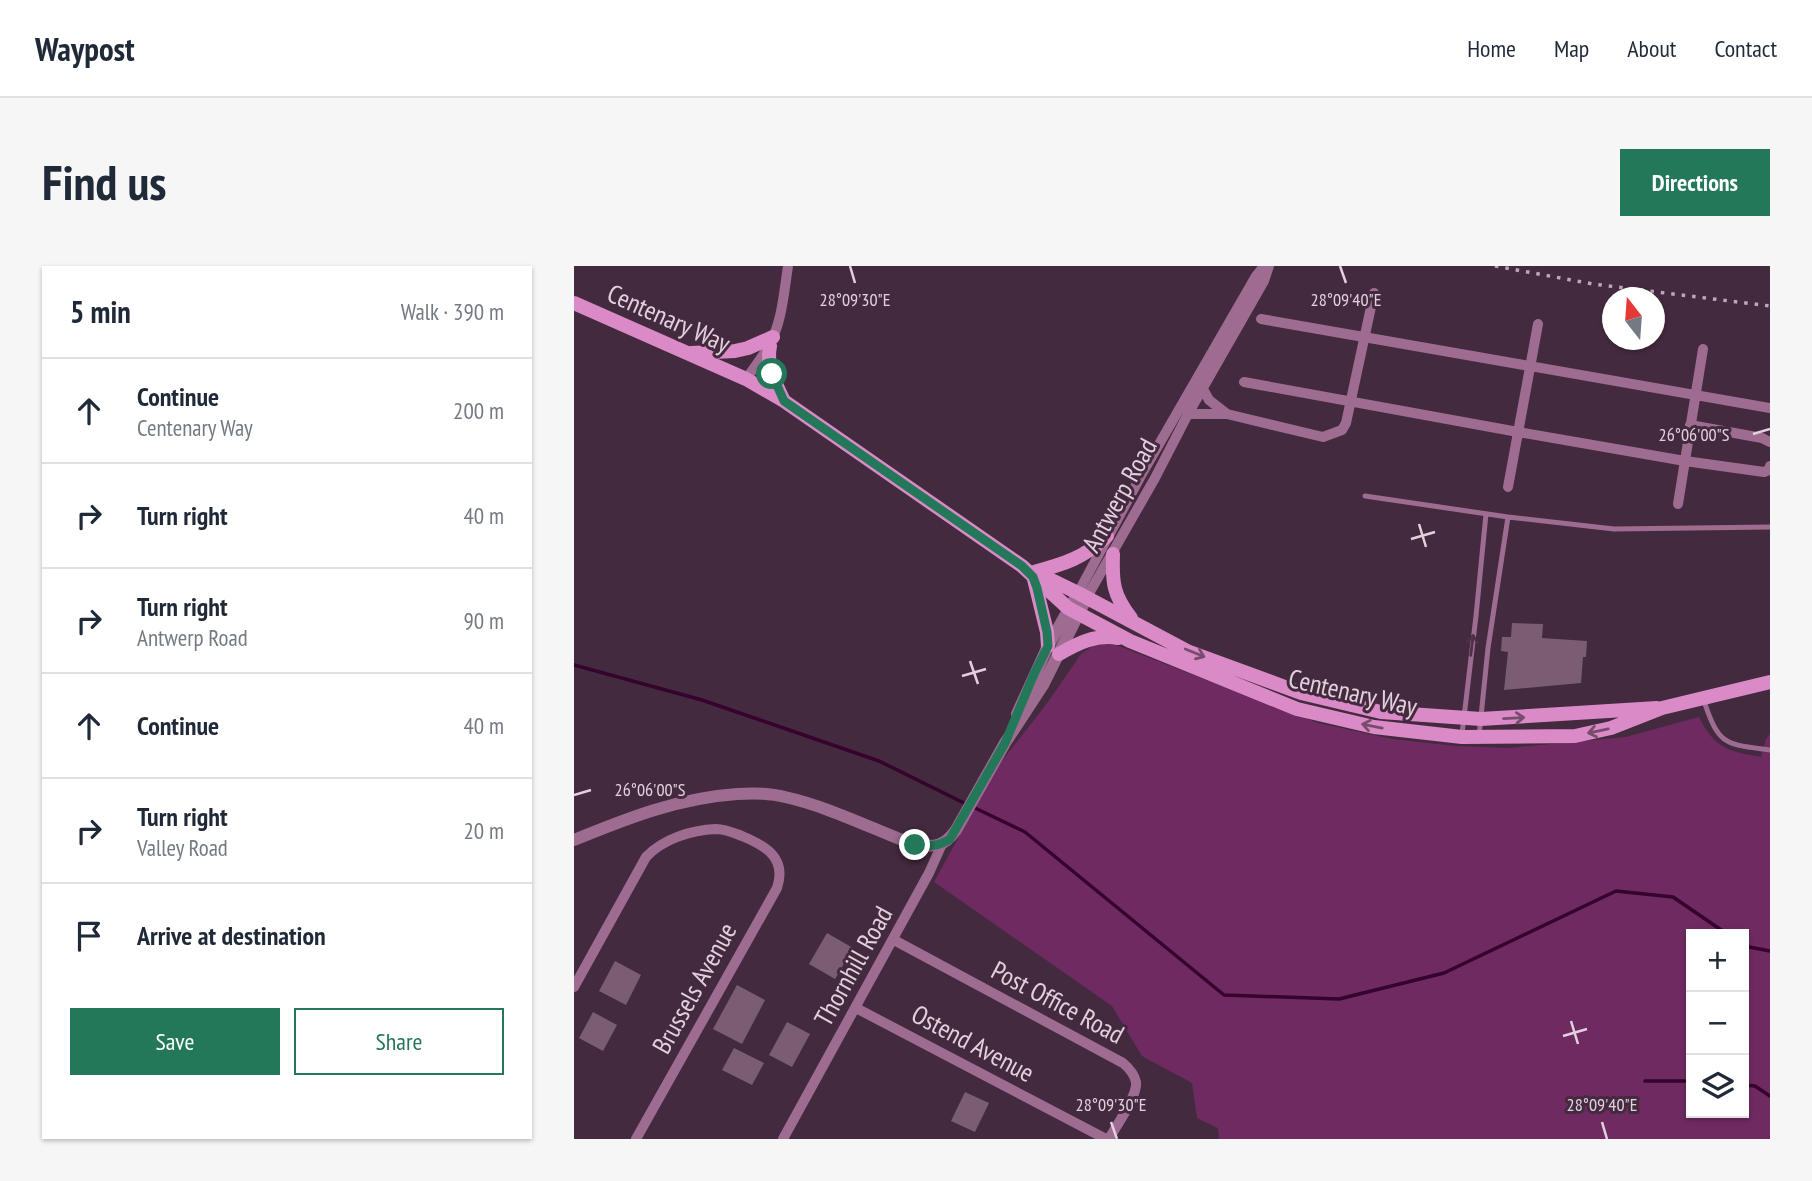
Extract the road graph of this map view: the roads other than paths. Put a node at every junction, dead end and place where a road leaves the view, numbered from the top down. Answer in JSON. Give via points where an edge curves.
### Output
{"nodes":[{"id":1,"x":788,"y":266,"type":"edge"},
{"id":2,"x":1266,"y":266,"type":"edge"},
{"id":3,"x":1374,"y":293,"type":"dead end"},
{"id":4,"x":574,"y":303,"type":"edge"},
{"id":5,"x":1261,"y":319,"type":"dead end"},
{"id":6,"x":1538,"y":324,"type":"dead end"},
{"id":7,"x":1364,"y":337,"type":"junction"},
{"id":8,"x":771,"y":342,"type":"junction"},
{"id":9,"x":1703,"y":349,"type":"dead end"},
{"id":10,"x":686,"y":353,"type":"junction"},
{"id":11,"x":1530,"y":366,"type":"junction"},
{"id":12,"x":746,"y":379,"type":"junction"},
{"id":13,"x":1244,"y":382,"type":"dead end"},
{"id":14,"x":1203,"y":389,"type":"junction"},
{"id":15,"x":1695,"y":395,"type":"junction"},
{"id":16,"x":784,"y":401,"type":"junction"},
{"id":17,"x":1350,"y":402,"type":"junction"},
{"id":18,"x":1770,"y":408,"type":"edge"},
{"id":19,"x":1188,"y":414,"type":"junction"},
{"id":20,"x":1227,"y":414,"type":"junction"},
{"id":21,"x":1690,"y":425,"type":"junction"},
{"id":22,"x":1518,"y":432,"type":"junction"},
{"id":23,"x":1770,"y":442,"type":"edge"},
{"id":24,"x":1685,"y":461,"type":"junction"},
{"id":25,"x":1770,"y":466,"type":"edge"},
{"id":26,"x":1508,"y":488,"type":"dead end"},
{"id":27,"x":1366,"y":496,"type":"dead end"},
{"id":28,"x":1678,"y":504,"type":"dead end"},
{"id":29,"x":1486,"y":514,"type":"junction"},
{"id":30,"x":1508,"y":517,"type":"junction"},
{"id":31,"x":1770,"y":527,"type":"edge"},
{"id":32,"x":1107,"y":536,"type":"junction"},
{"id":33,"x":1113,"y":554,"type":"junction"},
{"id":34,"x":1030,"y":572,"type":"junction"},
{"id":35,"x":1083,"y":595,"type":"junction"},
{"id":36,"x":1073,"y":611,"type":"junction"},
{"id":37,"x":1135,"y":622,"type":"junction"},
{"id":38,"x":1130,"y":641,"type":"junction"},
{"id":39,"x":1053,"y":650,"type":"junction"},
{"id":40,"x":1770,"y":682,"type":"edge"},
{"id":41,"x":1703,"y":698,"type":"junction"},
{"id":42,"x":1662,"y":708,"type":"junction"},
{"id":43,"x":1463,"y":719,"type":"junction"},
{"id":44,"x":1481,"y":719,"type":"junction"},
{"id":45,"x":1462,"y":737,"type":"junction"},
{"id":46,"x":1479,"y":738,"type":"junction"},
{"id":47,"x":1770,"y":742,"type":"edge"},
{"id":48,"x":1767,"y":750,"type":"edge"},
{"id":49,"x":962,"y":817,"type":"joint"},
{"id":50,"x":574,"y":840,"type":"edge"},
{"id":51,"x":942,"y":844,"type":"junction"},
{"id":52,"x":894,"y":940,"type":"junction"},
{"id":53,"x":574,"y":987,"type":"edge"},
{"id":54,"x":856,"y":1008,"type":"junction"},
{"id":55,"x":636,"y":1139,"type":"edge"},
{"id":56,"x":783,"y":1139,"type":"edge"},
{"id":57,"x":1107,"y":1139,"type":"edge"}],
"edges":[{"from":1,"to":8,"type":"street"},
{"from":2,"to":14,"type":"street","name":"Antwerp Road","via":[[1264,281]]},
{"from":2,"to":32,"type":"street","name":"Antwerp Road"},
{"from":3,"to":7,"type":"street"},
{"from":4,"to":10,"type":"main road","name":"Centenary Way"},
{"from":5,"to":7,"type":"street"},
{"from":6,"to":11,"type":"street"},
{"from":7,"to":11,"type":"street"},
{"from":7,"to":17,"type":"street"},
{"from":8,"to":10,"type":"main road","via":[[735,351]]},
{"from":8,"to":12,"type":"street"},
{"from":8,"to":16,"type":"main road","via":[[769,366]]},
{"from":9,"to":15,"type":"street"},
{"from":10,"to":12,"type":"main road","name":"Centenary Way"},
{"from":11,"to":15,"type":"street"},
{"from":11,"to":22,"type":"street"},
{"from":12,"to":16,"type":"main road","name":"Centenary Way"},
{"from":13,"to":17,"type":"street"},
{"from":14,"to":19,"type":"street","name":"Antwerp Road"},
{"from":14,"to":20,"type":"street"},
{"from":15,"to":18,"type":"street"},
{"from":15,"to":21,"type":"street"},
{"from":16,"to":34,"type":"main road","name":"Centenary Way"},
{"from":17,"to":20,"type":"street","via":[[1342,430],[1323,437]]},
{"from":17,"to":22,"type":"street"},
{"from":19,"to":20,"type":"street"},
{"from":19,"to":33,"type":"street","name":"Antwerp Road"},
{"from":21,"to":23,"type":"street"},
{"from":21,"to":24,"type":"street"},
{"from":22,"to":24,"type":"street"},
{"from":22,"to":26,"type":"street"},
{"from":24,"to":25,"type":"street","via":[[1764,472]]},
{"from":24,"to":28,"type":"street"},
{"from":27,"to":29,"type":"lane"},
{"from":29,"to":30,"type":"lane"},
{"from":43,"to":29,"type":"lane","one_way":true},
{"from":30,"to":31,"type":"lane","via":[[1614,529]]},
{"from":30,"to":44,"type":"lane"},
{"from":32,"to":34,"type":"main road","via":[[1073,560]]},
{"from":32,"to":35,"type":"street","name":"Antwerp Road"},
{"from":33,"to":35,"type":"street","name":"Antwerp Road"},
{"from":33,"to":37,"type":"main road","via":[[1115,591]]},
{"from":34,"to":35,"type":"main road","name":"Centenary Way"},
{"from":34,"to":36,"type":"main road","name":"Centenary Way"},
{"from":34,"to":39,"type":"main road"},
{"from":35,"to":36,"type":"street","name":"Antwerp Road"},
{"from":35,"to":37,"type":"main road","name":"Centenary Way"},
{"from":36,"to":38,"type":"main road","name":"Centenary Way"},
{"from":36,"to":39,"type":"street","name":"Antwerp Road"},
{"from":37,"to":43,"type":"main road","name":"Centenary Way","one_way":true,"via":[[1187,651],[1301,693],[1381,712]]},
{"from":38,"to":39,"type":"main road","via":[[1102,637]]},
{"from":45,"to":38,"type":"main road","name":"Centenary Way","one_way":true,"via":[[1374,727],[1297,709]]},
{"from":39,"to":49,"type":"street","name":"Antwerp Road","via":[[1043,685]]},
{"from":40,"to":41,"type":"main road","name":"Centenary Way"},
{"from":41,"to":42,"type":"main road","name":"Centenary Way"},
{"from":41,"to":48,"type":"lane","via":[[1717,733],[1728,743]]},
{"from":44,"to":42,"type":"main road","name":"Centenary Way","one_way":true},
{"from":42,"to":46,"type":"main road","name":"Centenary Way","one_way":true,"via":[[1575,736]]},
{"from":43,"to":44,"type":"main road","name":"Centenary Way"},
{"from":43,"to":45,"type":"lane"},
{"from":44,"to":46,"type":"lane"},
{"from":45,"to":46,"type":"main road","name":"Centenary Way"},
{"from":47,"to":48,"type":"lane"},
{"from":49,"to":51,"type":"street","name":"Thornhill Road"},
{"from":50,"to":51,"type":"street","via":[[678,802],[756,793],[813,805],[915,845]]},
{"from":51,"to":52,"type":"street","name":"Thornhill Road"},
{"from":52,"to":54,"type":"street","name":"Thornhill Road"},
{"from":52,"to":57,"type":"street","name":"Post Office Road","via":[[1131,1070],[1136,1086],[1132,1098]]},
{"from":53,"to":55,"type":"street","name":"Brussels Avenue","via":[[655,848],[680,836],[717,829],[753,841],[774,857],[779,866],[777,888]]},
{"from":54,"to":56,"type":"street","name":"Thornhill Road"},
{"from":54,"to":57,"type":"street","name":"Ostend Avenue"}]}
